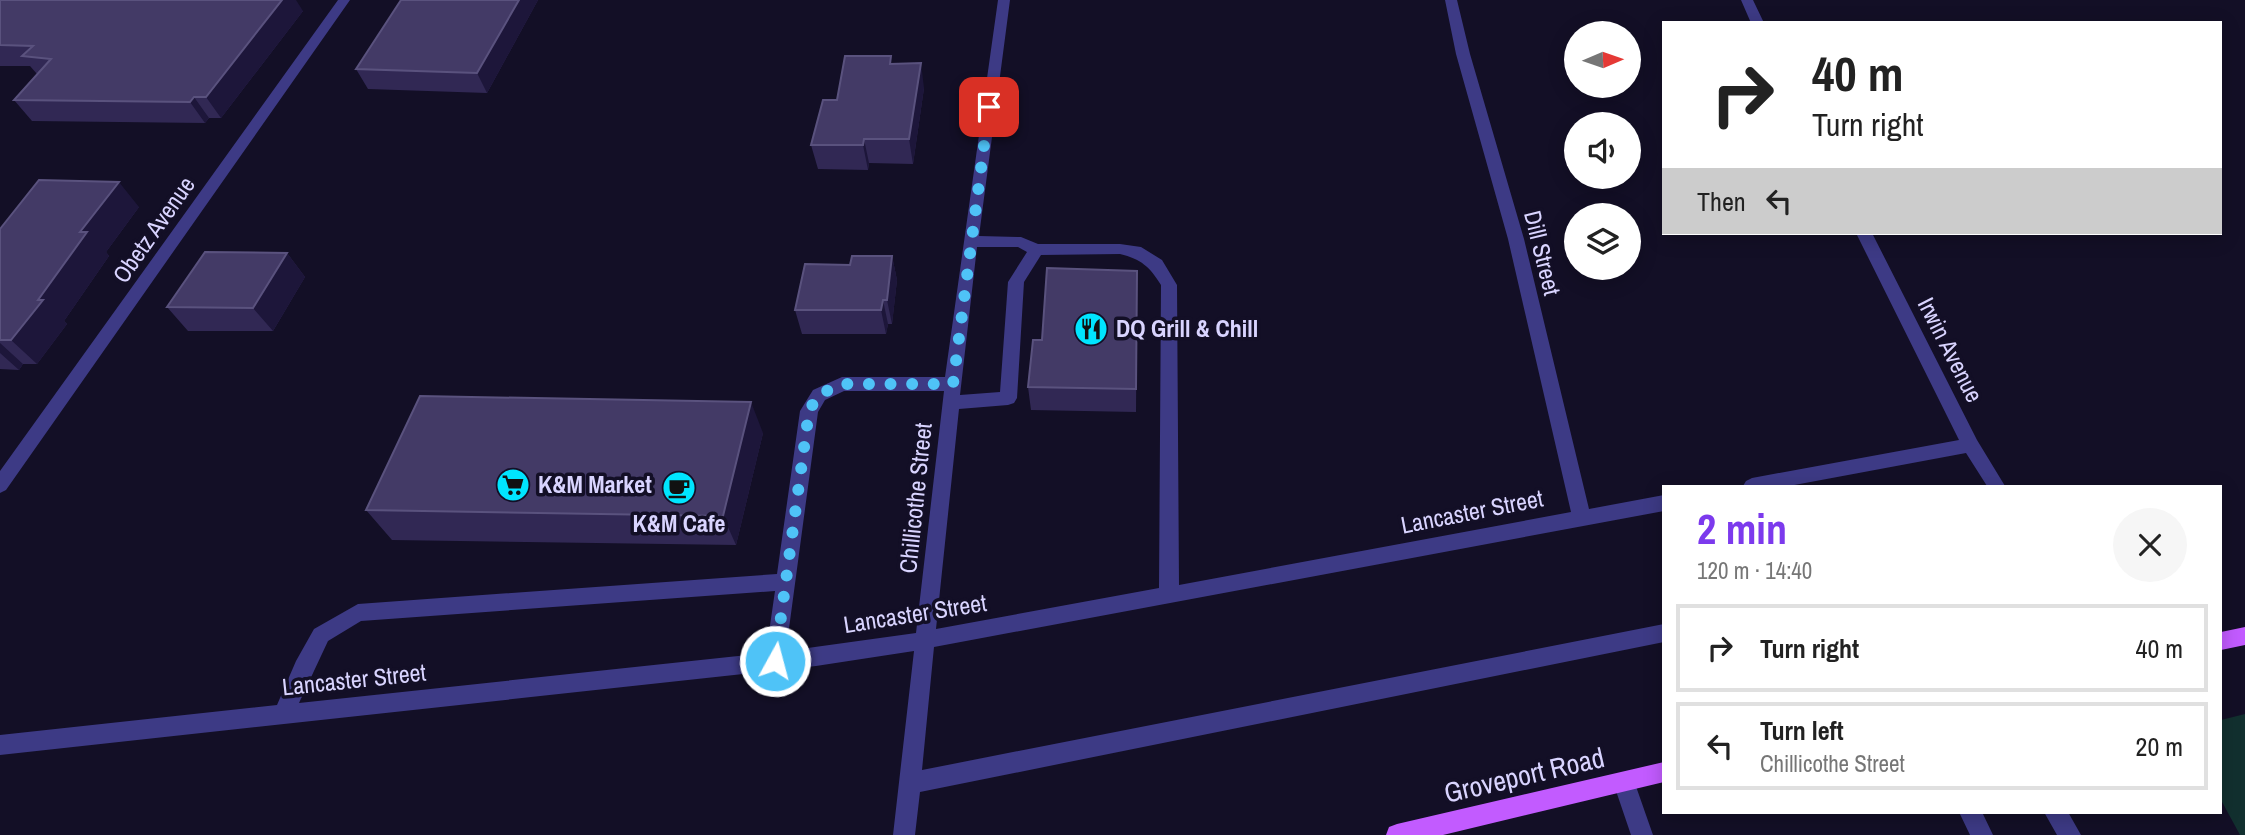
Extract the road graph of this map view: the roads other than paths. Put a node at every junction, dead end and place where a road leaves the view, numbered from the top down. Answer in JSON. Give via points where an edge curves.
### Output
{"nodes":[{"id":1,"x":344,"y":0,"type":"edge"},
{"id":2,"x":1004,"y":0,"type":"edge"},
{"id":3,"x":1451,"y":0,"type":"edge"},
{"id":4,"x":1747,"y":0,"type":"edge"},
{"id":5,"x":1757,"y":21,"type":"edge"},
{"id":6,"x":1865,"y":235,"type":"edge"},
{"id":7,"x":970,"y":241,"type":"junction"},
{"id":8,"x":1036,"y":250,"type":"junction"},
{"id":9,"x":953,"y":384,"type":"junction"},
{"id":10,"x":951,"y":403,"type":"junction"},
{"id":11,"x":1970,"y":445,"type":"junction"},
{"id":12,"x":0,"y":485,"type":"edge"},
{"id":13,"x":1757,"y":485,"type":"edge"},
{"id":14,"x":1995,"y":485,"type":"edge"},
{"id":15,"x":1662,"y":503,"type":"edge"},
{"id":16,"x":1582,"y":519,"type":"junction"},
{"id":17,"x":785,"y":582,"type":"junction"},
{"id":18,"x":1169,"y":596,"type":"junction"},
{"id":19,"x":1662,"y":633,"type":"edge"},
{"id":20,"x":2245,"y":636,"type":"edge"},
{"id":21,"x":926,"y":640,"type":"junction"},
{"id":22,"x":2222,"y":642,"type":"edge"},
{"id":23,"x":775,"y":661,"type":"junction"},
{"id":24,"x":284,"y":714,"type":"junction"},
{"id":25,"x":0,"y":745,"type":"edge"},
{"id":26,"x":1662,"y":772,"type":"edge"},
{"id":27,"x":1624,"y":782,"type":"junction"},
{"id":28,"x":910,"y":783,"type":"junction"},
{"id":29,"x":1971,"y":814,"type":"edge"},
{"id":30,"x":2056,"y":814,"type":"edge"},
{"id":31,"x":904,"y":835,"type":"edge"},
{"id":32,"x":1397,"y":835,"type":"edge"},
{"id":33,"x":1643,"y":835,"type":"edge"},
{"id":34,"x":1982,"y":835,"type":"edge"},
{"id":35,"x":2070,"y":835,"type":"edge"}],
"edges":[{"from":1,"to":12,"type":"street","name":"Obetz Avenue"},
{"from":2,"to":7,"type":"street","name":"Chillicothe Street"},
{"from":3,"to":16,"type":"street","name":"Dill Street","via":[[1516,239]]},
{"from":4,"to":5,"type":"street"},
{"from":6,"to":11,"type":"street","name":"Irwin Avenue"},
{"from":7,"to":8,"type":"street","via":[[1021,242]]},
{"from":7,"to":9,"type":"street","name":"Chillicothe Street"},
{"from":8,"to":10,"type":"street","via":[[1017,282],[1007,398]]},
{"from":8,"to":18,"type":"street","via":[[1140,253],[1156,264],[1169,285]]},
{"from":9,"to":10,"type":"street","name":"Chillicothe Street"},
{"from":9,"to":17,"type":"street","via":[[842,384],[818,395],[809,411]]},
{"from":10,"to":21,"type":"street","name":"Chillicothe Street"},
{"from":11,"to":13,"type":"street"},
{"from":11,"to":14,"type":"street","name":"Irwin Avenue"},
{"from":15,"to":16,"type":"street","name":"Lancaster Street"},
{"from":16,"to":18,"type":"street","name":"Lancaster Street"},
{"from":17,"to":23,"type":"street"},
{"from":17,"to":24,"type":"street","via":[[358,613],[321,635]]},
{"from":18,"to":21,"type":"street","name":"Lancaster Street"},
{"from":19,"to":28,"type":"street"},
{"from":20,"to":22,"type":"main road"},
{"from":21,"to":23,"type":"street","name":"Lancaster Street"},
{"from":21,"to":28,"type":"street","name":"Chillicothe Street"},
{"from":23,"to":24,"type":"street","name":"Lancaster Street"},
{"from":24,"to":25,"type":"street","name":"Lancaster Street"},
{"from":26,"to":27,"type":"main road","name":"Groveport Road"},
{"from":27,"to":32,"type":"main road","name":"Groveport Road"},
{"from":27,"to":33,"type":"street"},
{"from":28,"to":31,"type":"street","name":"Chillicothe Street"},
{"from":29,"to":34,"type":"street"},
{"from":30,"to":35,"type":"street"}]}
